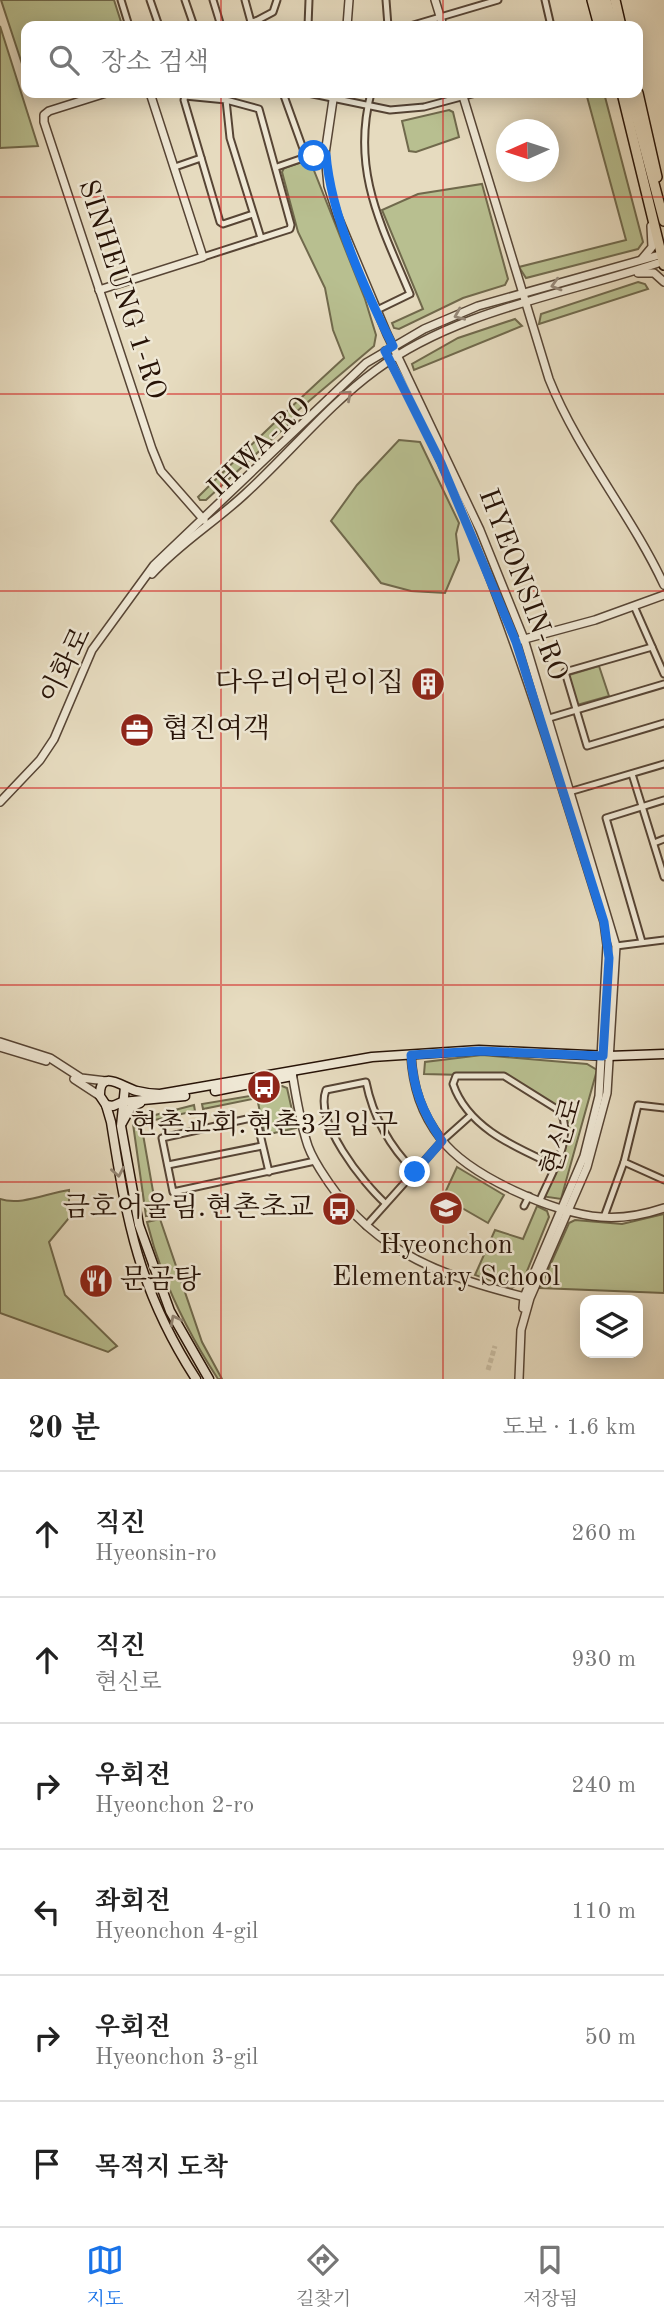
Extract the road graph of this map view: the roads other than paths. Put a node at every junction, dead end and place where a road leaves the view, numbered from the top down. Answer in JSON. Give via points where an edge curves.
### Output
{"nodes":[{"id":1,"x":121,"y":0,"type":"edge"},
{"id":2,"x":150,"y":0,"type":"edge"},
{"id":3,"x":185,"y":0,"type":"edge"},
{"id":4,"x":213,"y":0,"type":"edge"},
{"id":5,"x":246,"y":0,"type":"edge"},
{"id":6,"x":277,"y":0,"type":"edge"},
{"id":7,"x":310,"y":0,"type":"edge"},
{"id":8,"x":349,"y":0,"type":"edge"},
{"id":9,"x":386,"y":0,"type":"edge"},
{"id":10,"x":436,"y":0,"type":"edge"},
{"id":11,"x":498,"y":0,"type":"edge"},
{"id":12,"x":545,"y":0,"type":"edge"},
{"id":13,"x":592,"y":0,"type":"edge"},
{"id":14,"x":599,"y":0,"type":"edge"},
{"id":15,"x":606,"y":0,"type":"edge"},
{"id":16,"x":615,"y":0,"type":"edge"},
{"id":17,"x":441,"y":17,"type":"junction"},
{"id":18,"x":127,"y":21,"type":"edge"},
{"id":19,"x":157,"y":21,"type":"edge"},
{"id":20,"x":192,"y":21,"type":"edge"},
{"id":21,"x":219,"y":21,"type":"edge"},
{"id":22,"x":251,"y":21,"type":"edge"},
{"id":23,"x":260,"y":21,"type":"edge"},
{"id":24,"x":308,"y":21,"type":"edge"},
{"id":25,"x":347,"y":21,"type":"edge"},
{"id":26,"x":388,"y":21,"type":"edge"},
{"id":27,"x":427,"y":21,"type":"edge"},
{"id":28,"x":442,"y":21,"type":"edge"},
{"id":29,"x":550,"y":21,"type":"edge"},
{"id":30,"x":597,"y":21,"type":"edge"},
{"id":31,"x":605,"y":21,"type":"edge"},
{"id":32,"x":612,"y":21,"type":"edge"},
{"id":33,"x":620,"y":21,"type":"edge"},
{"id":34,"x":90,"y":98,"type":"edge"},
{"id":35,"x":152,"y":98,"type":"edge"},
{"id":36,"x":186,"y":98,"type":"edge"},
{"id":37,"x":206,"y":98,"type":"edge"},
{"id":38,"x":285,"y":98,"type":"edge"},
{"id":39,"x":333,"y":98,"type":"edge"},
{"id":40,"x":339,"y":98,"type":"edge"},
{"id":41,"x":370,"y":98,"type":"edge"},
{"id":42,"x":451,"y":98,"type":"edge"},
{"id":43,"x":464,"y":98,"type":"edge"},
{"id":44,"x":617,"y":98,"type":"edge"},
{"id":45,"x":623,"y":98,"type":"edge"},
{"id":46,"x":631,"y":98,"type":"edge"},
{"id":47,"x":639,"y":98,"type":"edge"},
{"id":48,"x":226,"y":100,"type":"junction"},
{"id":49,"x":368,"y":107,"type":"junction"},
{"id":50,"x":326,"y":154,"type":"junction"},
{"id":51,"x":306,"y":157,"type":"junction"},
{"id":52,"x":201,"y":158,"type":"junction"},
{"id":53,"x":175,"y":167,"type":"junction"},
{"id":54,"x":277,"y":167,"type":"junction"},
{"id":55,"x":664,"y":206,"type":"edge"},
{"id":56,"x":253,"y":214,"type":"junction"},
{"id":57,"x":650,"y":219,"type":"junction"},
{"id":58,"x":664,"y":221,"type":"edge"},
{"id":59,"x":261,"y":238,"type":"junction"},
{"id":60,"x":202,"y":257,"type":"junction"},
{"id":61,"x":663,"y":258,"type":"edge"},
{"id":62,"x":635,"y":263,"type":"junction"},
{"id":63,"x":627,"y":274,"type":"junction"},
{"id":64,"x":664,"y":282,"type":"edge"},
{"id":65,"x":99,"y":290,"type":"junction"},
{"id":66,"x":524,"y":294,"type":"junction"},
{"id":67,"x":526,"y":303,"type":"junction"},
{"id":68,"x":377,"y":310,"type":"junction"},
{"id":69,"x":393,"y":346,"type":"junction"},
{"id":70,"x":385,"y":351,"type":"junction"},
{"id":71,"x":395,"y":359,"type":"junction"},
{"id":72,"x":202,"y":519,"type":"junction"},
{"id":73,"x":208,"y":526,"type":"junction"},
{"id":74,"x":664,"y":585,"type":"edge"},
{"id":75,"x":664,"y":595,"type":"edge"},
{"id":76,"x":634,"y":606,"type":"junction"},
{"id":77,"x":520,"y":640,"type":"junction"},
{"id":78,"x":652,"y":647,"type":"junction"},
{"id":79,"x":664,"y":674,"type":"edge"},
{"id":80,"x":664,"y":684,"type":"edge"},
{"id":81,"x":576,"y":711,"type":"junction"},
{"id":82,"x":546,"y":719,"type":"junction"},
{"id":83,"x":664,"y":723,"type":"edge"},
{"id":84,"x":664,"y":764,"type":"edge"},
{"id":85,"x":632,"y":774,"type":"junction"},
{"id":86,"x":569,"y":792,"type":"junction"},
{"id":87,"x":664,"y":800,"type":"edge"},
{"id":88,"x":0,"y":804,"type":"edge"},
{"id":89,"x":642,"y":807,"type":"junction"},
{"id":90,"x":664,"y":839,"type":"edge"},
{"id":91,"x":654,"y":843,"type":"junction"},
{"id":92,"x":664,"y":877,"type":"edge"},
{"id":93,"x":664,"y":940,"type":"edge"},
{"id":94,"x":642,"y":943,"type":"junction"},
{"id":95,"x":616,"y":946,"type":"junction"},
{"id":96,"x":0,"y":1045,"type":"edge"},
{"id":97,"x":664,"y":1054,"type":"edge"},
{"id":98,"x":411,"y":1055,"type":"junction"},
{"id":99,"x":606,"y":1056,"type":"junction"},
{"id":100,"x":292,"y":1073,"type":"junction"},
{"id":101,"x":106,"y":1081,"type":"junction"},
{"id":102,"x":125,"y":1087,"type":"junction"},
{"id":103,"x":100,"y":1096,"type":"junction"},
{"id":104,"x":122,"y":1102,"type":"junction"},
{"id":105,"x":142,"y":1102,"type":"junction"},
{"id":106,"x":106,"y":1105,"type":"junction"},
{"id":107,"x":664,"y":1108,"type":"edge"},
{"id":108,"x":470,"y":1116,"type":"junction"},
{"id":109,"x":121,"y":1126,"type":"junction"},
{"id":110,"x":442,"y":1141,"type":"junction"},
{"id":111,"x":262,"y":1146,"type":"junction"},
{"id":112,"x":315,"y":1161,"type":"junction"},
{"id":113,"x":624,"y":1162,"type":"junction"},
{"id":114,"x":168,"y":1165,"type":"junction"},
{"id":115,"x":554,"y":1165,"type":"junction"},
{"id":116,"x":269,"y":1172,"type":"junction"},
{"id":117,"x":415,"y":1172,"type":"junction"},
{"id":118,"x":664,"y":1181,"type":"edge"},
{"id":119,"x":529,"y":1196,"type":"junction"},
{"id":120,"x":540,"y":1200,"type":"junction"},
{"id":121,"x":385,"y":1203,"type":"junction"},
{"id":122,"x":524,"y":1206,"type":"dead end"},
{"id":123,"x":664,"y":1208,"type":"edge"},
{"id":124,"x":564,"y":1210,"type":"junction"},
{"id":125,"x":604,"y":1217,"type":"junction"},
{"id":126,"x":366,"y":1226,"type":"junction"},
{"id":127,"x":527,"y":1297,"type":"junction"},
{"id":128,"x":196,"y":1379,"type":"edge"},
{"id":129,"x":209,"y":1379,"type":"edge"},
{"id":130,"x":519,"y":1379,"type":"edge"}],
"edges":[{"from":1,"to":18,"type":"street"},
{"from":2,"to":19,"type":"street"},
{"from":3,"to":20,"type":"street"},
{"from":4,"to":21,"type":"street"},
{"from":5,"to":22,"type":"street"},
{"from":6,"to":23,"type":"street","via":[[274,12]]},
{"from":7,"to":24,"type":"street"},
{"from":8,"to":25,"type":"street"},
{"from":9,"to":26,"type":"street"},
{"from":10,"to":17,"type":"street"},
{"from":11,"to":17,"type":"street"},
{"from":12,"to":29,"type":"street"},
{"from":13,"to":30,"type":"main road"},
{"from":14,"to":31,"type":"main road"},
{"from":15,"to":32,"type":"main road"},
{"from":16,"to":33,"type":"main road"},
{"from":17,"to":27,"type":"street"},
{"from":17,"to":28,"type":"street"},
{"from":34,"to":65,"type":"street","name":"SINHEUNG 1-RO","via":[[44,115]]},
{"from":35,"to":53,"type":"street"},
{"from":36,"to":52,"type":"street"},
{"from":37,"to":48,"type":"street"},
{"from":38,"to":51,"type":"street"},
{"from":39,"to":50,"type":"street","name":"HYEONSIN-RO"},
{"from":40,"to":49,"type":"street"},
{"from":41,"to":49,"type":"street"},
{"from":42,"to":49,"type":"street","via":[[409,109]]},
{"from":43,"to":66,"type":"street"},
{"from":44,"to":57,"type":"main road"},
{"from":45,"to":61,"type":"main road"},
{"from":46,"to":58,"type":"main road"},
{"from":47,"to":55,"type":"main road"},
{"from":48,"to":54,"type":"street","via":[[258,109]]},
{"from":48,"to":56,"type":"street","via":[[230,138]]},
{"from":49,"to":68,"type":"street","via":[[363,142],[369,190],[410,294]]},
{"from":50,"to":51,"type":"street"},
{"from":50,"to":68,"type":"street","name":"HYEONSIN-RO","via":[[328,186]]},
{"from":51,"to":54,"type":"street"},
{"from":52,"to":53,"type":"street"},
{"from":52,"to":56,"type":"street","via":[[220,222]]},
{"from":53,"to":60,"type":"street"},
{"from":54,"to":59,"type":"street","via":[[290,229]]},
{"from":56,"to":59,"type":"street"},
{"from":57,"to":61,"type":"main road"},
{"from":57,"to":62,"type":"street","via":[[652,247]]},
{"from":59,"to":60,"type":"street"},
{"from":60,"to":65,"type":"street"},
{"from":61,"to":62,"type":"street"},
{"from":61,"to":63,"type":"street","name":"IHWA-RO"},
{"from":62,"to":66,"type":"street","one_way":true},
{"from":63,"to":64,"type":"street","via":[[654,273]]},
{"from":63,"to":67,"type":"street","name":"IHWA-RO"},
{"from":65,"to":72,"type":"street","name":"SINHEUNG 1-RO","via":[[161,471]]},
{"from":66,"to":67,"type":"street"},
{"from":66,"to":69,"type":"street","one_way":true,"via":[[478,306]]},
{"from":67,"to":71,"type":"street","name":"IHWA-RO","via":[[415,345]]},
{"from":67,"to":74,"type":"street","via":[[561,409],[645,542]]},
{"from":68,"to":69,"type":"street","name":"HYEONSIN-RO"},
{"from":69,"to":70,"type":"street","name":"이화로"},
{"from":69,"to":71,"type":"street","name":"HYEONSIN-RO"},
{"from":70,"to":71,"type":"street"},
{"from":70,"to":72,"type":"street","name":"이화로","via":[[320,404]]},
{"from":73,"to":71,"type":"street","name":"IHWA-RO","one_way":true,"via":[[354,388]]},
{"from":71,"to":77,"type":"street","name":"HYEONSIN-RO","via":[[481,530]]},
{"from":72,"to":73,"type":"street","name":"SINHEUNG 1-RO"},
{"from":72,"to":88,"type":"street","name":"이화로","via":[[154,565],[121,608],[85,663],[58,733]]},
{"from":73,"to":88,"type":"street","name":"IHWA-RO","via":[[156,570],[125,608],[92,656],[60,736],[44,761]]},
{"from":75,"to":76,"type":"street"},
{"from":76,"to":77,"type":"street"},
{"from":76,"to":78,"type":"street"},
{"from":77,"to":82,"type":"street","name":"HYEONSIN-RO"},
{"from":77,"to":99,"type":"street","via":[[604,922],[609,958]]},
{"from":78,"to":79,"type":"street"},
{"from":78,"to":81,"type":"street","via":[[565,672]]},
{"from":80,"to":81,"type":"street"},
{"from":81,"to":82,"type":"street"},
{"from":81,"to":83,"type":"street","via":[[587,746]]},
{"from":82,"to":86,"type":"street","name":"HYEONSIN-RO"},
{"from":84,"to":85,"type":"street"},
{"from":85,"to":86,"type":"street"},
{"from":85,"to":89,"type":"street"},
{"from":86,"to":95,"type":"street","name":"HYEONSIN-RO"},
{"from":87,"to":89,"type":"street"},
{"from":89,"to":91,"type":"street"},
{"from":89,"to":94,"type":"street","via":[[606,818]]},
{"from":90,"to":91,"type":"street"},
{"from":91,"to":92,"type":"street"},
{"from":93,"to":94,"type":"street"},
{"from":94,"to":95,"type":"street"},
{"from":95,"to":99,"type":"street","name":"HYEONSIN-RO"},
{"from":96,"to":101,"type":"street","via":[[50,1058],[81,1078]]},
{"from":96,"to":103,"type":"street","via":[[54,1065]]},
{"from":97,"to":99,"type":"main road"},
{"from":98,"to":99,"type":"main road","via":[[480,1051]]},
{"from":98,"to":100,"type":"main road"},
{"from":98,"to":110,"type":"street","via":[[419,1104]]},
{"from":99,"to":124,"type":"street","name":"현신로","via":[[607,1093],[598,1132]]},
{"from":100,"to":102,"type":"main road","via":[[160,1094]]},
{"from":100,"to":105,"type":"main road"},
{"from":100,"to":112,"type":"street"},
{"from":101,"to":102,"type":"main road","via":[[119,1081]]},
{"from":101,"to":103,"type":"main road"},
{"from":102,"to":104,"type":"main road"},
{"from":103,"to":106,"type":"main road"},
{"from":104,"to":105,"type":"main road"},
{"from":104,"to":106,"type":"main road"},
{"from":104,"to":109,"type":"main road"},
{"from":105,"to":109,"type":"main road","via":[[131,1107]]},
{"from":106,"to":128,"type":"main road","one_way":true,"via":[[143,1276]]},
{"from":107,"to":113,"type":"street","via":[[638,1105]]},
{"from":108,"to":110,"type":"street"},
{"from":108,"to":115,"type":"street"},
{"from":108,"to":115,"type":"street","via":[[453,1084],[462,1074],[504,1076],[554,1105],[565,1120],[566,1135]]},
{"from":129,"to":109,"type":"main road","one_way":true,"via":[[158,1284],[139,1224]]},
{"from":110,"to":117,"type":"street"},
{"from":110,"to":119,"type":"street","via":[[490,1177]]},
{"from":111,"to":114,"type":"street"},
{"from":111,"to":114,"type":"street","via":[[256,1117],[162,1138]]},
{"from":111,"to":116,"type":"street"},
{"from":112,"to":116,"type":"street"},
{"from":112,"to":126,"type":"street"},
{"from":113,"to":118,"type":"street"},
{"from":113,"to":125,"type":"street"},
{"from":114,"to":116,"type":"street","via":[[173,1192]]},
{"from":115,"to":120,"type":"street"},
{"from":117,"to":121,"type":"street"},
{"from":117,"to":121,"type":"street","via":[[383,1132],[366,1082],[326,1090],[324,1103],[352,1168]]},
{"from":119,"to":120,"type":"street"},
{"from":119,"to":122,"type":"street"},
{"from":120,"to":124,"type":"street"},
{"from":121,"to":126,"type":"street"},
{"from":123,"to":125,"type":"street","via":[[629,1217]]},
{"from":124,"to":125,"type":"street"},
{"from":124,"to":127,"type":"street","name":"현신로"},
{"from":126,"to":127,"type":"street","via":[[386,1242],[463,1282]]},
{"from":127,"to":130,"type":"street","name":"현신로","via":[[520,1330]]}]}
